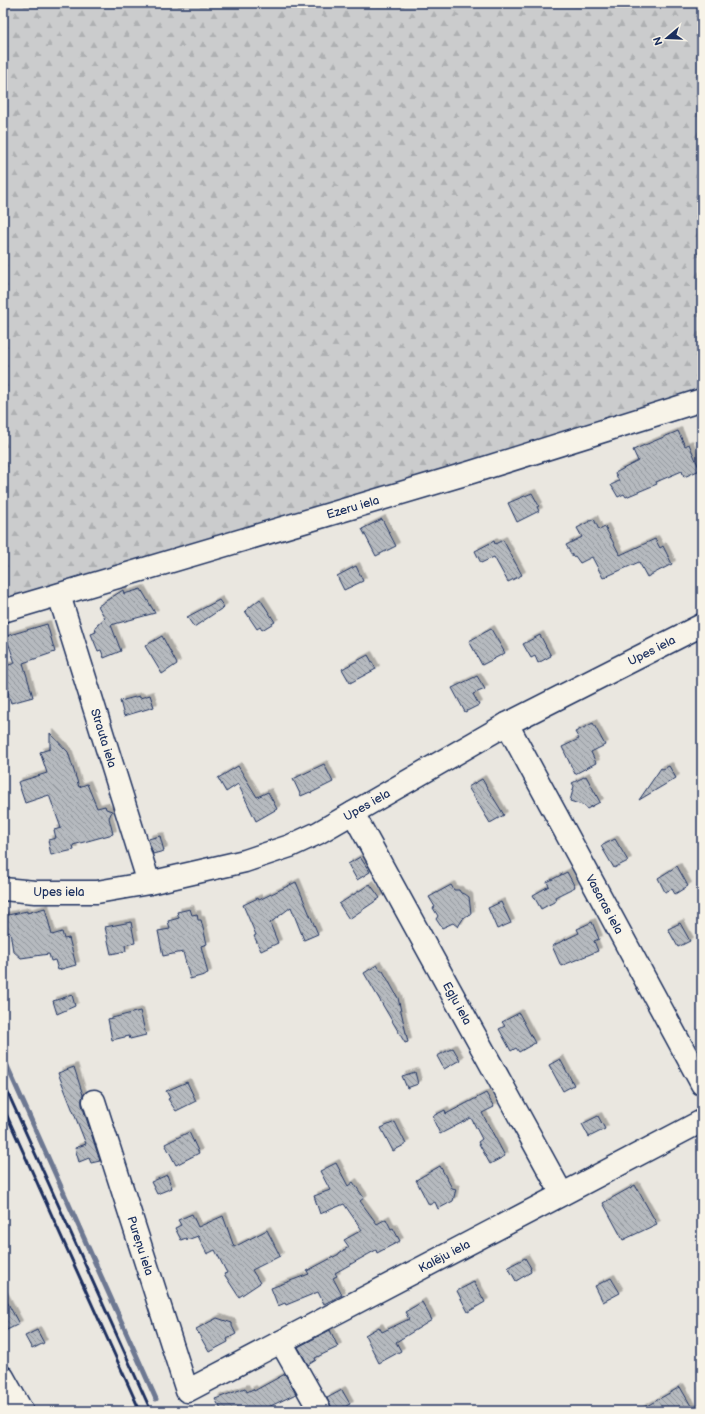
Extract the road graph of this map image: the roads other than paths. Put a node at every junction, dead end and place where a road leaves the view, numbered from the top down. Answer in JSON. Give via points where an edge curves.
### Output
{"nodes":[{"id":1,"x":702,"y":400,"type":"edge"},
{"id":2,"x":58,"y":595,"type":"junction"},
{"id":3,"x":3,"y":611,"type":"edge"},
{"id":4,"x":702,"y":626,"type":"edge"},
{"id":5,"x":507,"y":724,"type":"junction"},
{"id":6,"x":353,"y":813,"type":"junction"},
{"id":7,"x":149,"y":883,"type":"junction"},
{"id":8,"x":3,"y":889,"type":"edge"},
{"id":9,"x":702,"y":1084,"type":"edge"},
{"id":10,"x":94,"y":1101,"type":"dead end"},
{"id":11,"x":702,"y":1121,"type":"edge"},
{"id":12,"x":562,"y":1194,"type":"junction"},
{"id":13,"x":281,"y":1342,"type":"junction"},
{"id":14,"x":3,"y":1377,"type":"edge"},
{"id":15,"x":186,"y":1391,"type":"joint"},
{"id":16,"x":22,"y":1411,"type":"edge"},
{"id":17,"x":320,"y":1411,"type":"edge"}],
"edges":[{"from":1,"to":2,"type":"street","name":"Ezeru iela","via":[[464,475]]},
{"from":2,"to":3,"type":"street","name":"Ezeru iela"},
{"from":2,"to":7,"type":"street","name":"Strauta iela"},
{"from":4,"to":5,"type":"street","name":"Upes iela"},
{"from":5,"to":6,"type":"street","name":"Upes iela"},
{"from":5,"to":9,"type":"street","name":"Vasaras iela"},
{"from":6,"to":7,"type":"street","name":"Upes iela","via":[[290,846],[245,861]]},
{"from":6,"to":12,"type":"street","name":"Egļu iela"},
{"from":7,"to":8,"type":"street","name":"Upes iela","via":[[97,892]]},
{"from":10,"to":15,"type":"street","name":"Pureņu iela"},
{"from":11,"to":12,"type":"street","name":"Kalēju iela"},
{"from":12,"to":13,"type":"street","name":"Kalēju iela"},
{"from":13,"to":15,"type":"street","name":"Kalēju iela"},
{"from":13,"to":17,"type":"street"},
{"from":14,"to":16,"type":"street"}]}
